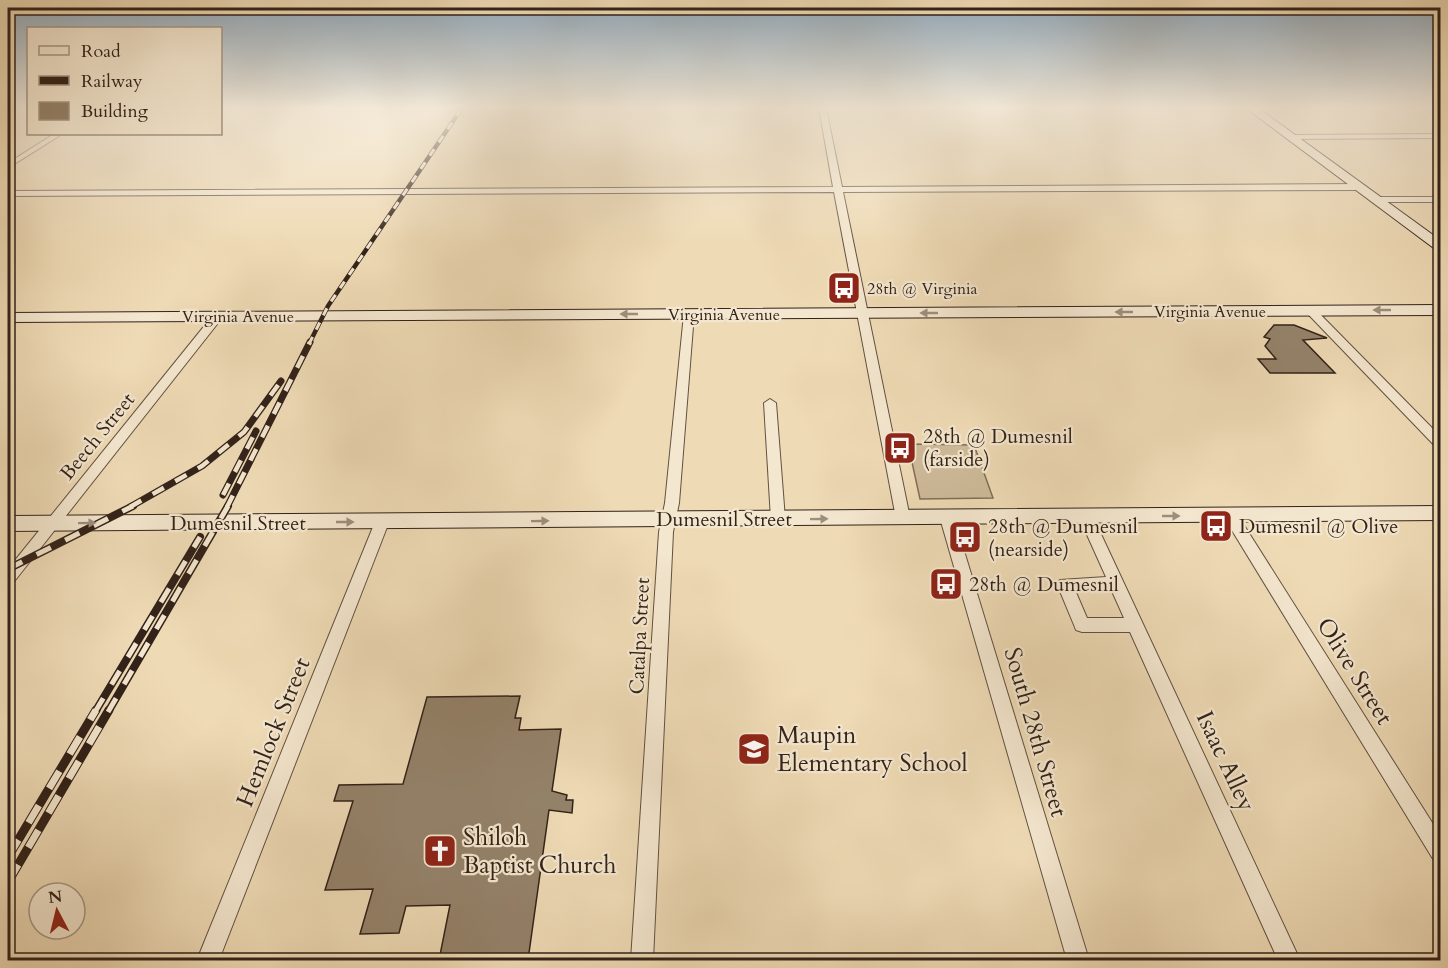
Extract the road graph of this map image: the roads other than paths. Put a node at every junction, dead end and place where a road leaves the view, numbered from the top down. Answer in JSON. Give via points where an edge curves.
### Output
{"nodes":[{"id":1,"x":28,"y":153,"type":"edge"},
{"id":2,"x":831,"y":153,"type":"edge"},
{"id":3,"x":1313,"y":153,"type":"edge"},
{"id":4,"x":8,"y":166,"type":"edge"},
{"id":5,"x":1360,"y":187,"type":"junction"},
{"id":6,"x":838,"y":190,"type":"junction"},
{"id":7,"x":8,"y":194,"type":"edge"},
{"id":8,"x":1377,"y":200,"type":"junction"},
{"id":9,"x":1440,"y":200,"type":"edge"},
{"id":10,"x":1440,"y":246,"type":"edge"},
{"id":11,"x":1310,"y":310,"type":"junction"},
{"id":12,"x":1440,"y":310,"type":"edge"},
{"id":13,"x":862,"y":313,"type":"junction"},
{"id":14,"x":689,"y":314,"type":"junction"},
{"id":15,"x":218,"y":316,"type":"junction"},
{"id":16,"x":8,"y":318,"type":"edge"},
{"id":17,"x":770,"y":403,"type":"dead end"},
{"id":18,"x":1440,"y":443,"type":"edge"},
{"id":19,"x":1440,"y":513,"type":"edge"},
{"id":20,"x":1230,"y":515,"type":"junction"},
{"id":21,"x":1086,"y":517,"type":"junction"},
{"id":22,"x":903,"y":518,"type":"junction"},
{"id":23,"x":947,"y":518,"type":"junction"},
{"id":24,"x":669,"y":519,"type":"junction"},
{"id":25,"x":778,"y":519,"type":"junction"},
{"id":26,"x":382,"y":522,"type":"junction"},
{"id":27,"x":8,"y":524,"type":"edge"},
{"id":28,"x":52,"y":524,"type":"junction"},
{"id":29,"x":8,"y":579,"type":"edge"},
{"id":30,"x":1117,"y":583,"type":"junction"},
{"id":31,"x":1136,"y":625,"type":"junction"},
{"id":32,"x":1440,"y":852,"type":"edge"},
{"id":33,"x":208,"y":960,"type":"edge"},
{"id":34,"x":642,"y":960,"type":"edge"},
{"id":35,"x":1078,"y":960,"type":"edge"},
{"id":36,"x":1289,"y":960,"type":"edge"}],
"edges":[{"from":1,"to":4,"type":"street"},
{"from":2,"to":6,"type":"street"},
{"from":3,"to":5,"type":"main road"},
{"from":5,"to":6,"type":"street"},
{"from":5,"to":8,"type":"main road"},
{"from":6,"to":7,"type":"street"},
{"from":6,"to":13,"type":"street"},
{"from":8,"to":9,"type":"street"},
{"from":8,"to":10,"type":"main road"},
{"from":12,"to":11,"type":"main road","name":"Virginia Avenue","one_way":true},
{"from":11,"to":13,"type":"main road","name":"Virginia Avenue","one_way":true},
{"from":11,"to":18,"type":"street"},
{"from":13,"to":14,"type":"main road","name":"Virginia Avenue"},
{"from":13,"to":22,"type":"street"},
{"from":14,"to":15,"type":"main road","name":"Virginia Avenue","one_way":true},
{"from":14,"to":24,"type":"street","name":"Catalpa Street"},
{"from":15,"to":16,"type":"main road","name":"Virginia Avenue"},
{"from":15,"to":28,"type":"street","name":"Beech Street"},
{"from":17,"to":25,"type":"street"},
{"from":19,"to":20,"type":"main road","name":"Dumesnil Street"},
{"from":21,"to":20,"type":"main road","name":"Dumesnil Street","one_way":true},
{"from":20,"to":32,"type":"street","name":"Olive Street"},
{"from":21,"to":23,"type":"main road","name":"Dumesnil Street"},
{"from":21,"to":30,"type":"street","name":"Isaac Alley"},
{"from":22,"to":23,"type":"main road","name":"Dumesnil Street"},
{"from":25,"to":22,"type":"main road","name":"Dumesnil Street","one_way":true},
{"from":23,"to":35,"type":"street","name":"South 28th Street"},
{"from":24,"to":25,"type":"main road","name":"Dumesnil Street"},
{"from":26,"to":24,"type":"main road","name":"Dumesnil Street","one_way":true},
{"from":24,"to":34,"type":"street","name":"Catalpa Street"},
{"from":28,"to":26,"type":"main road","name":"Dumesnil Street","one_way":true},
{"from":26,"to":33,"type":"street","name":"Hemlock Street"},
{"from":27,"to":28,"type":"main road","name":"Dumesnil Street"},
{"from":28,"to":29,"type":"street","name":"Beech Street"},
{"from":30,"to":31,"type":"street","name":"Isaac Alley"},
{"from":30,"to":31,"type":"street","via":[[1065,584],[1082,625]]},
{"from":31,"to":36,"type":"street","name":"Isaac Alley"}]}
